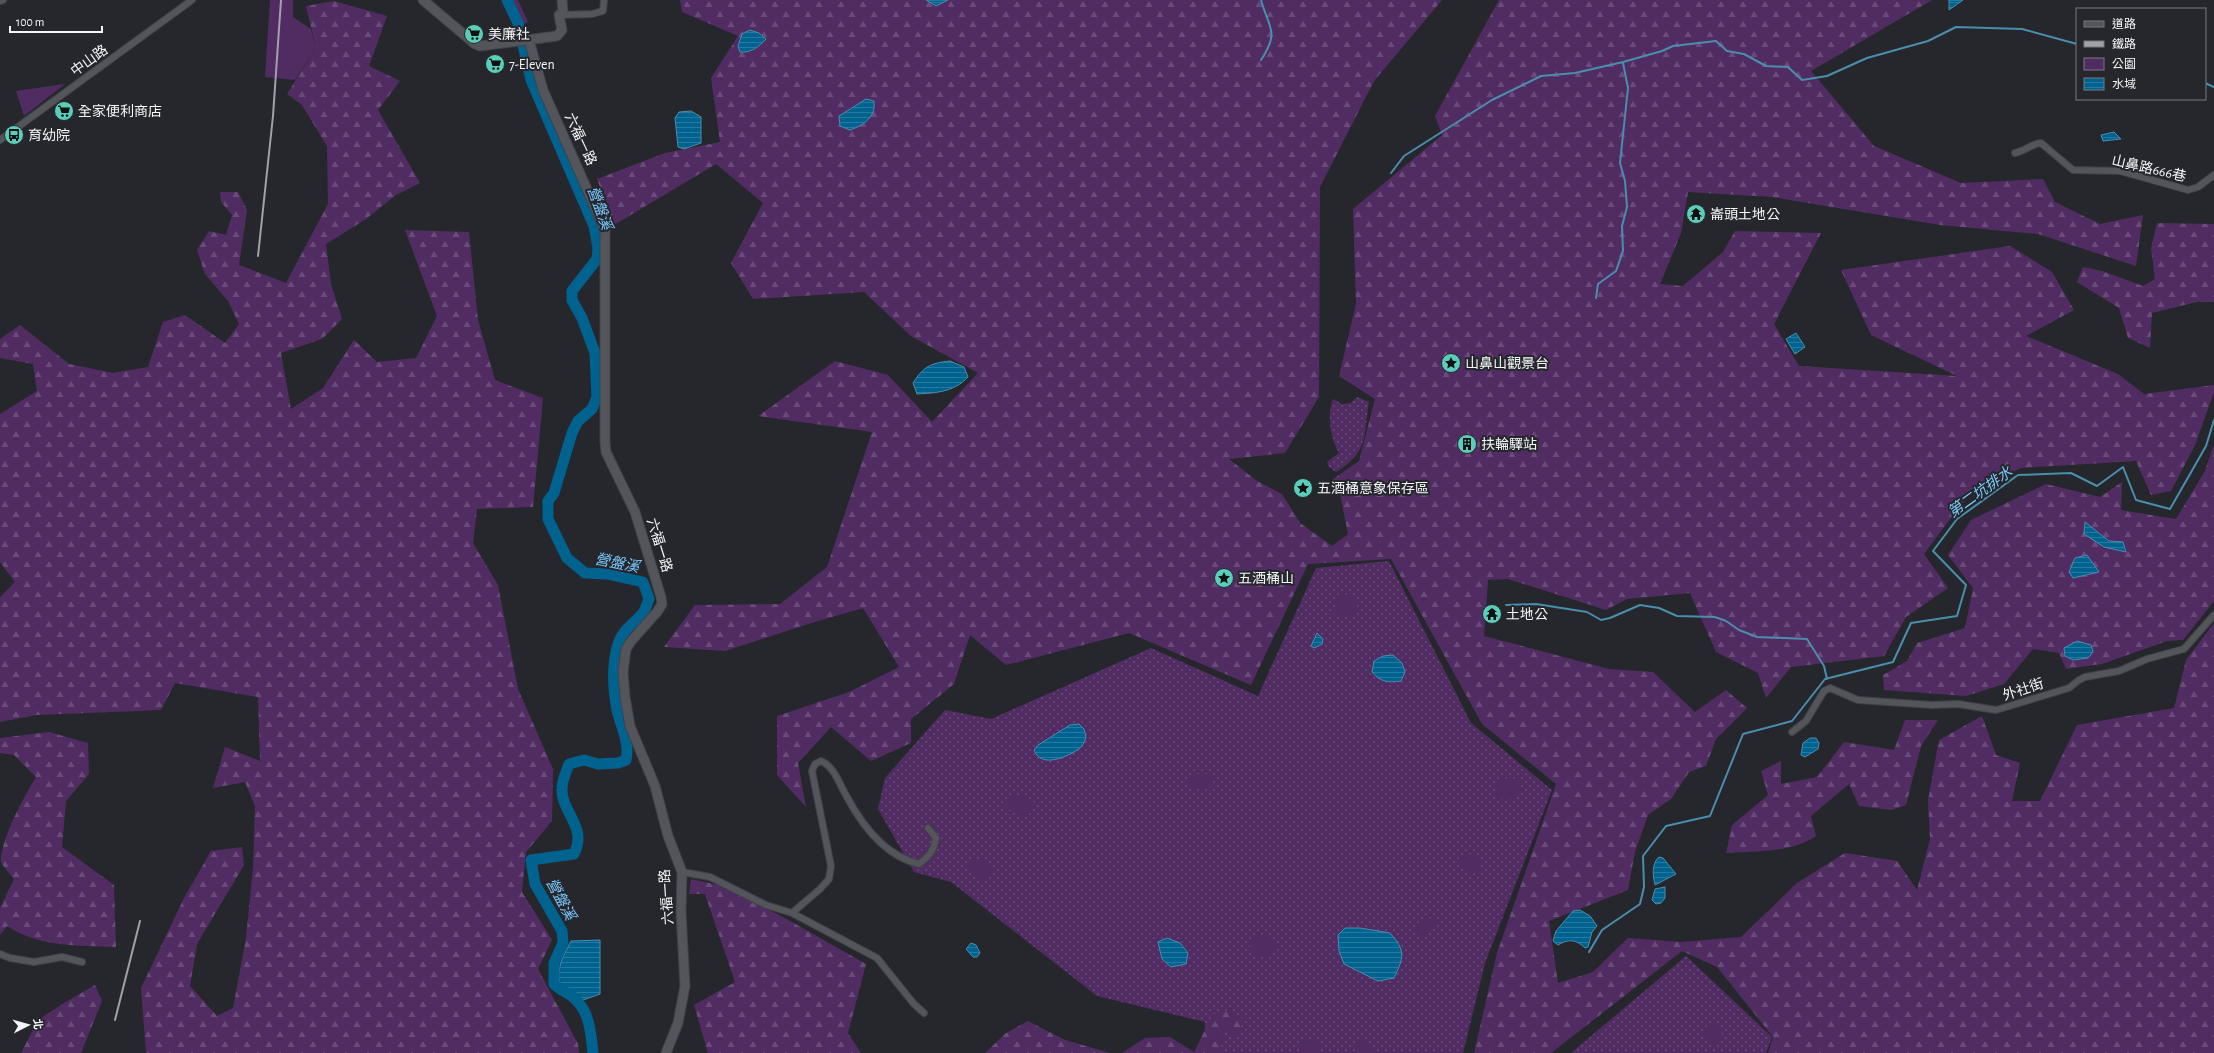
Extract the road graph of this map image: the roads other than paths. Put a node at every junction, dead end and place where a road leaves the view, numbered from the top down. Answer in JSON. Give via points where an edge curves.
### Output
{"nodes":[{"id":1,"x":3,"y":0,"type":"edge"},
{"id":2,"x":192,"y":0,"type":"edge"},
{"id":3,"x":423,"y":0,"type":"edge"},
{"id":4,"x":562,"y":0,"type":"edge"},
{"id":5,"x":604,"y":0,"type":"edge"},
{"id":6,"x":0,"y":1,"type":"edge"},
{"id":7,"x":559,"y":15,"type":"junction"},
{"id":8,"x":529,"y":40,"type":"junction"},
{"id":9,"x":0,"y":140,"type":"edge"},
{"id":10,"x":2015,"y":153,"type":"dead end"},
{"id":11,"x":2214,"y":175,"type":"edge"},
{"id":12,"x":2214,"y":615,"type":"edge"},
{"id":13,"x":1792,"y":732,"type":"dead end"},
{"id":14,"x":928,"y":828,"type":"dead end"},
{"id":15,"x":682,"y":872,"type":"junction"},
{"id":16,"x":792,"y":913,"type":"junction"},
{"id":17,"x":0,"y":954,"type":"edge"},
{"id":18,"x":82,"y":962,"type":"dead end"},
{"id":19,"x":924,"y":1014,"type":"dead end"},
{"id":20,"x":666,"y":1053,"type":"edge"}],
"edges":[{"from":1,"to":6,"type":"street"},
{"from":2,"to":9,"type":"street","name":"中山路"},
{"from":3,"to":8,"type":"street","via":[[480,46]]},
{"from":4,"to":7,"type":"street","via":[[562,12]]},
{"from":5,"to":7,"type":"street","via":[[603,11]]},
{"from":7,"to":8,"type":"street","via":[[562,30],[557,36]]},
{"from":8,"to":15,"type":"street","name":"六福一路","via":[[543,90],[605,230],[604,442],[606,452],[635,512],[662,604],[626,649],[623,672],[625,697],[630,726],[655,786],[668,836]]},
{"from":10,"to":11,"type":"street","name":"山鼻路666巷","via":[[2026,151],[2041,143],[2073,170],[2120,171],[2188,190],[2198,187]]},
{"from":12,"to":13,"type":"street","name":"外社街","via":[[2184,649],[2147,659],[2119,671],[2085,677],[2070,688],[2016,706],[1996,710],[1958,704],[1932,705],[1858,700],[1830,688],[1824,690],[1806,721]]},
{"from":14,"to":16,"type":"street","via":[[936,838],[930,855],[919,864],[902,860],[885,848],[868,830],[830,765],[821,761],[815,764],[812,771],[831,866],[829,879],[820,890]]},
{"from":15,"to":16,"type":"street","via":[[710,877],[766,905]]},
{"from":15,"to":20,"type":"street","name":"六福一路","via":[[681,912],[685,986],[678,1023]]},
{"from":16,"to":19,"type":"street","via":[[876,958]]},
{"from":17,"to":18,"type":"street","via":[[34,962],[62,957]]}]}
